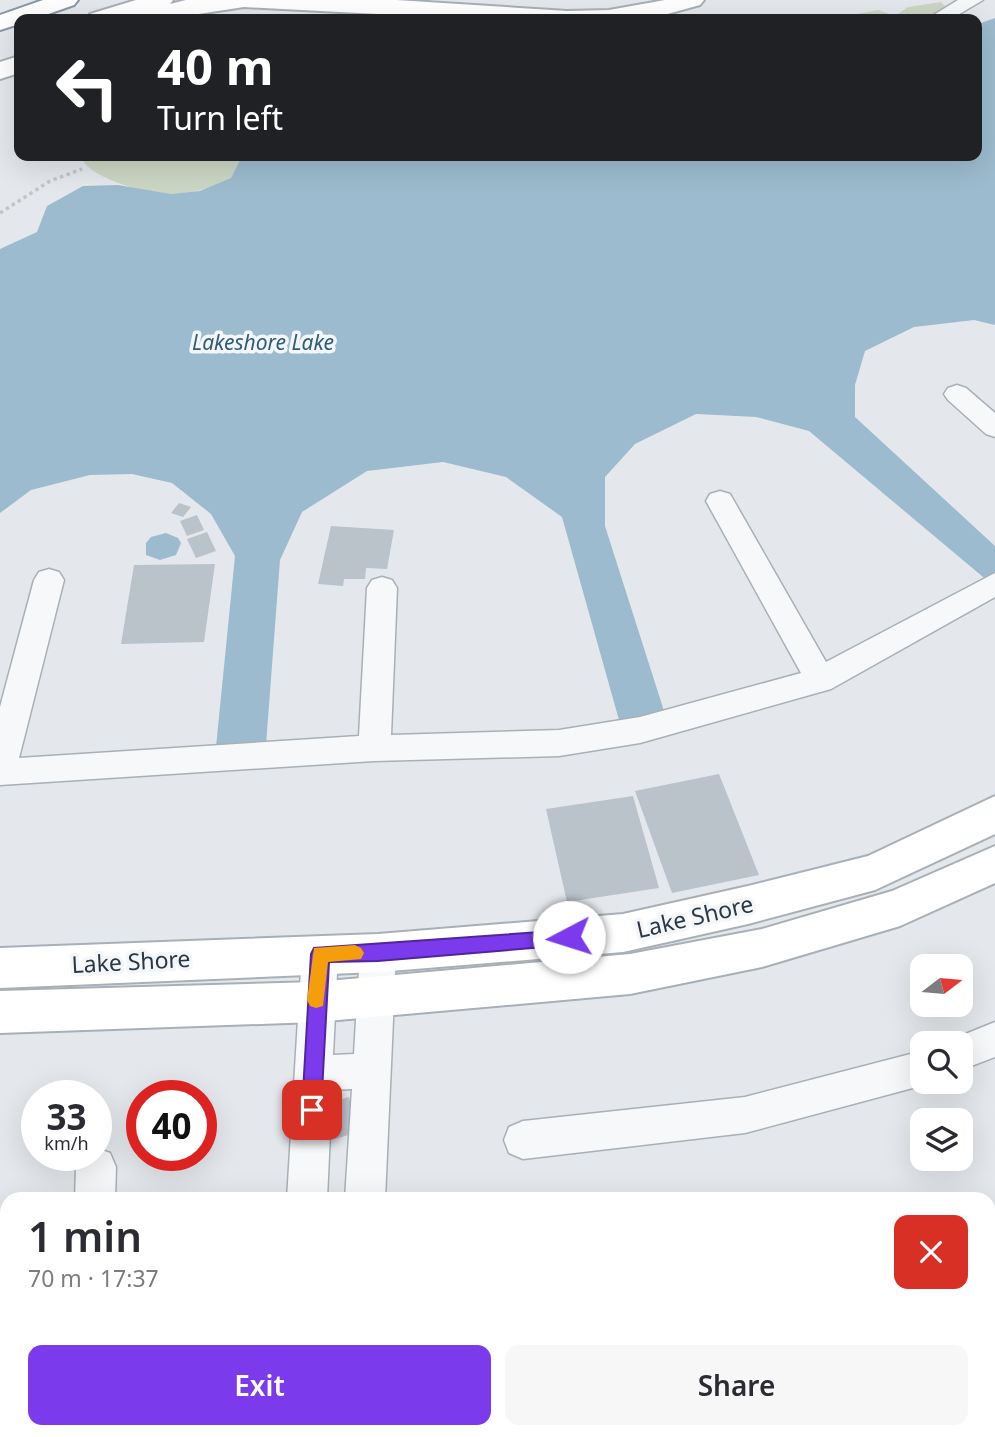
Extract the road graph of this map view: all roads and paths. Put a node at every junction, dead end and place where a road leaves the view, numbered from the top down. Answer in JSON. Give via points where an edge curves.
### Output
{"nodes":[{"id":1,"x":6,"y":0,"type":"edge"},
{"id":2,"x":66,"y":0,"type":"edge"},
{"id":3,"x":161,"y":0,"type":"edge"},
{"id":4,"x":534,"y":0,"type":"edge"},
{"id":5,"x":640,"y":0,"type":"edge"},
{"id":6,"x":692,"y":0,"type":"edge"},
{"id":7,"x":973,"y":0,"type":"edge"},
{"id":8,"x":0,"y":2,"type":"edge"},
{"id":9,"x":463,"y":6,"type":"edge"},
{"id":10,"x":26,"y":14,"type":"edge"},
{"id":11,"x":115,"y":14,"type":"edge"},
{"id":12,"x":158,"y":14,"type":"edge"},
{"id":13,"x":532,"y":14,"type":"edge"},
{"id":14,"x":633,"y":14,"type":"edge"},
{"id":15,"x":946,"y":14,"type":"edge"},
{"id":16,"x":82,"y":169,"type":"dead end"},
{"id":17,"x":0,"y":213,"type":"edge"},
{"id":18,"x":957,"y":394,"type":"dead end"},
{"id":19,"x":995,"y":428,"type":"edge"},
{"id":20,"x":720,"y":501,"type":"dead end"},
{"id":21,"x":50,"y":580,"type":"dead end"},
{"id":22,"x":995,"y":584,"type":"edge"},
{"id":23,"x":382,"y":588,"type":"dead end"},
{"id":24,"x":820,"y":680,"type":"junction"},
{"id":25,"x":374,"y":748,"type":"junction"},
{"id":26,"x":0,"y":769,"type":"edge"},
{"id":27,"x":995,"y":813,"type":"edge"},
{"id":28,"x":995,"y":864,"type":"edge"},
{"id":29,"x":378,"y":953,"type":"junction"},
{"id":30,"x":320,"y":954,"type":"junction"},
{"id":31,"x":0,"y":968,"type":"edge"},
{"id":32,"x":378,"y":998,"type":"junction"},
{"id":33,"x":316,"y":1002,"type":"junction"},
{"id":34,"x":0,"y":1012,"type":"edge"},
{"id":35,"x":995,"y":1039,"type":"edge"},
{"id":36,"x":973,"y":1048,"type":"edge"},
{"id":37,"x":372,"y":1070,"type":"junction"},
{"id":38,"x":910,"y":1072,"type":"edge"},
{"id":39,"x":314,"y":1073,"type":"junction"},
{"id":40,"x":523,"y":1140,"type":"dead end"},
{"id":41,"x":307,"y":1192,"type":"edge"},
{"id":42,"x":365,"y":1192,"type":"edge"}],
"edges":[{"from":1,"to":8,"type":"main road"},
{"from":2,"to":10,"type":"main road"},
{"from":3,"to":11,"type":"main road"},
{"from":4,"to":5,"type":"main road"},
{"from":6,"to":14,"type":"main road"},
{"from":7,"to":15,"type":"street"},
{"from":9,"to":12,"type":"main road","via":[[244,0]]},
{"from":9,"to":13,"type":"main road"},
{"from":16,"to":17,"type":"path","via":[[50,181]]},
{"from":18,"to":19,"type":"street"},
{"from":20,"to":24,"type":"street"},
{"from":21,"to":26,"type":"street"},
{"from":22,"to":24,"type":"street"},
{"from":23,"to":25,"type":"street"},
{"from":24,"to":25,"type":"street","via":[[640,730],[559,743]]},
{"from":25,"to":26,"type":"street"},
{"from":27,"to":29,"type":"main road","name":"Lake Shore","via":[[874,872],[748,905],[623,933]]},
{"from":28,"to":32,"type":"main road","name":"Lake Shore","via":[[901,907],[762,948],[630,974]]},
{"from":29,"to":30,"type":"main road","name":"Lake Shore"},
{"from":29,"to":32,"type":"street"},
{"from":30,"to":31,"type":"main road","name":"Lake Shore"},
{"from":30,"to":33,"type":"street"},
{"from":32,"to":33,"type":"main road","name":"Lake Shore"},
{"from":32,"to":37,"type":"street"},
{"from":33,"to":34,"type":"main road","name":"Lake Shore"},
{"from":33,"to":39,"type":"street"},
{"from":35,"to":36,"type":"street"},
{"from":37,"to":39,"type":"street"},
{"from":37,"to":42,"type":"street"},
{"from":38,"to":40,"type":"street","via":[[745,1115]]},
{"from":39,"to":41,"type":"street"}]}
